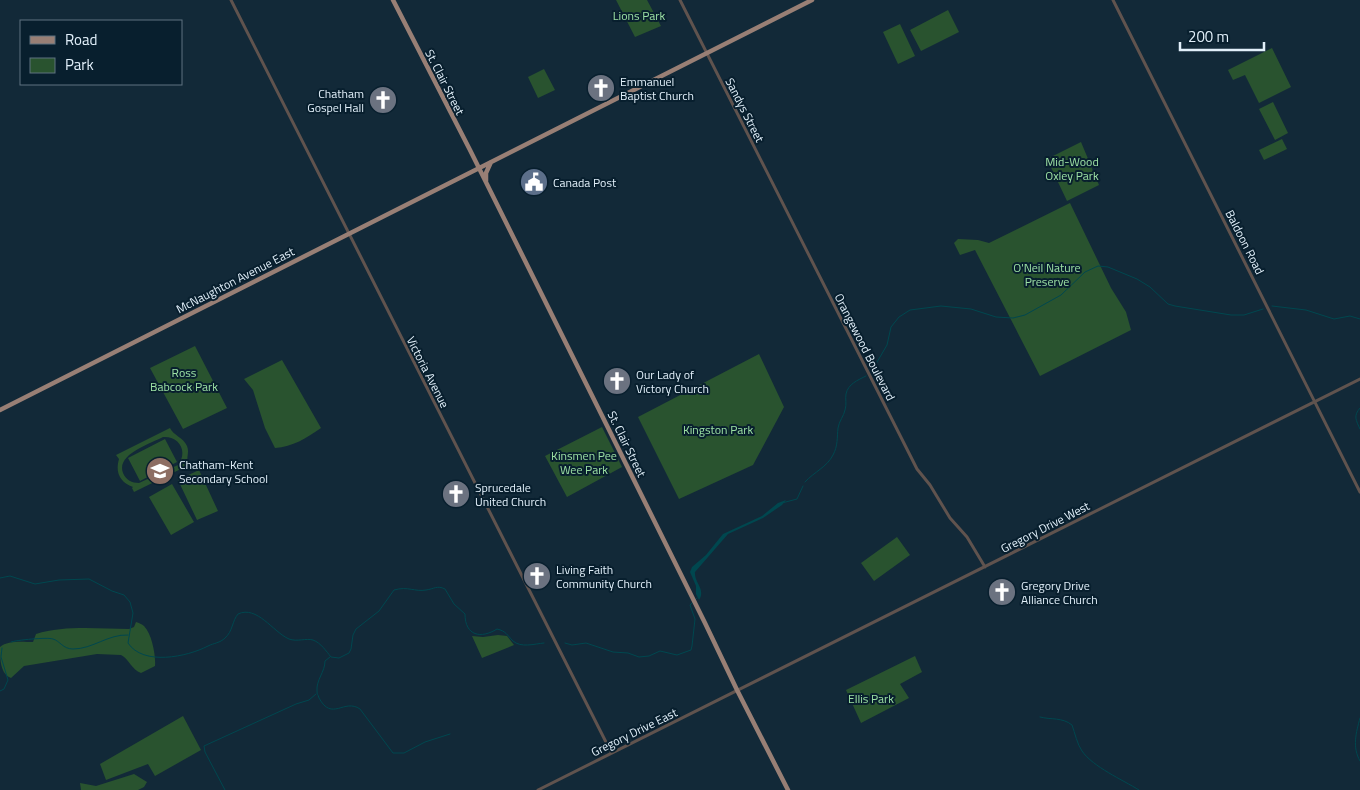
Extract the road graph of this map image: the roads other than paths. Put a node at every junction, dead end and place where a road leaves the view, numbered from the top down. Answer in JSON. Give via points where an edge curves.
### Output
{"nodes":[{"id":1,"x":231,"y":0,"type":"edge"},
{"id":2,"x":393,"y":0,"type":"edge"},
{"id":3,"x":680,"y":0,"type":"edge"},
{"id":4,"x":812,"y":0,"type":"edge"},
{"id":5,"x":1113,"y":0,"type":"edge"},
{"id":6,"x":707,"y":54,"type":"junction"},
{"id":7,"x":492,"y":161,"type":"junction"},
{"id":8,"x":479,"y":168,"type":"junction"},
{"id":9,"x":487,"y":186,"type":"junction"},
{"id":10,"x":795,"y":227,"type":"joint"},
{"id":11,"x":348,"y":234,"type":"junction"},
{"id":12,"x":1360,"y":379,"type":"edge"},
{"id":13,"x":1315,"y":402,"type":"junction"},
{"id":14,"x":0,"y":410,"type":"edge"},
{"id":15,"x":1360,"y":492,"type":"edge"},
{"id":16,"x":985,"y":567,"type":"junction"},
{"id":17,"x":737,"y":690,"type":"junction"},
{"id":18,"x":610,"y":752,"type":"junction"},
{"id":19,"x":538,"y":790,"type":"edge"},
{"id":20,"x":788,"y":790,"type":"edge"}],
"edges":[{"from":1,"to":11,"type":"street","name":"Victoria Avenue"},
{"from":2,"to":8,"type":"main road","name":"St. Clair Street"},
{"from":3,"to":6,"type":"street","name":"Sandys Street"},
{"from":4,"to":6,"type":"main road","name":"McNaughton Avenue East"},
{"from":5,"to":13,"type":"street","name":"Baldoon Road"},
{"from":6,"to":7,"type":"main road","name":"McNaughton Avenue East"},
{"from":6,"to":10,"type":"street","name":"Sandys Street"},
{"from":7,"to":8,"type":"main road","name":"McNaughton Avenue East"},
{"from":7,"to":9,"type":"main road","via":[[486,173]]},
{"from":8,"to":9,"type":"main road","name":"St. Clair Street"},
{"from":8,"to":11,"type":"main road","name":"McNaughton Avenue East"},
{"from":9,"to":17,"type":"main road","name":"St. Clair Street"},
{"from":10,"to":16,"type":"street","name":"Orangewood Boulevard","via":[[920,473]]},
{"from":11,"to":14,"type":"main road","name":"McNaughton Avenue East"},
{"from":11,"to":18,"type":"street","name":"Victoria Avenue"},
{"from":12,"to":13,"type":"street","name":"Gregory Drive West"},
{"from":13,"to":15,"type":"street","name":"Baldoon Road"},
{"from":13,"to":16,"type":"street","name":"Gregory Drive West"},
{"from":16,"to":17,"type":"street","name":"Gregory Drive West"},
{"from":17,"to":18,"type":"street","name":"Gregory Drive East"},
{"from":17,"to":20,"type":"main road","name":"St. Clair Street"},
{"from":18,"to":19,"type":"street","name":"Gregory Drive East"}]}
